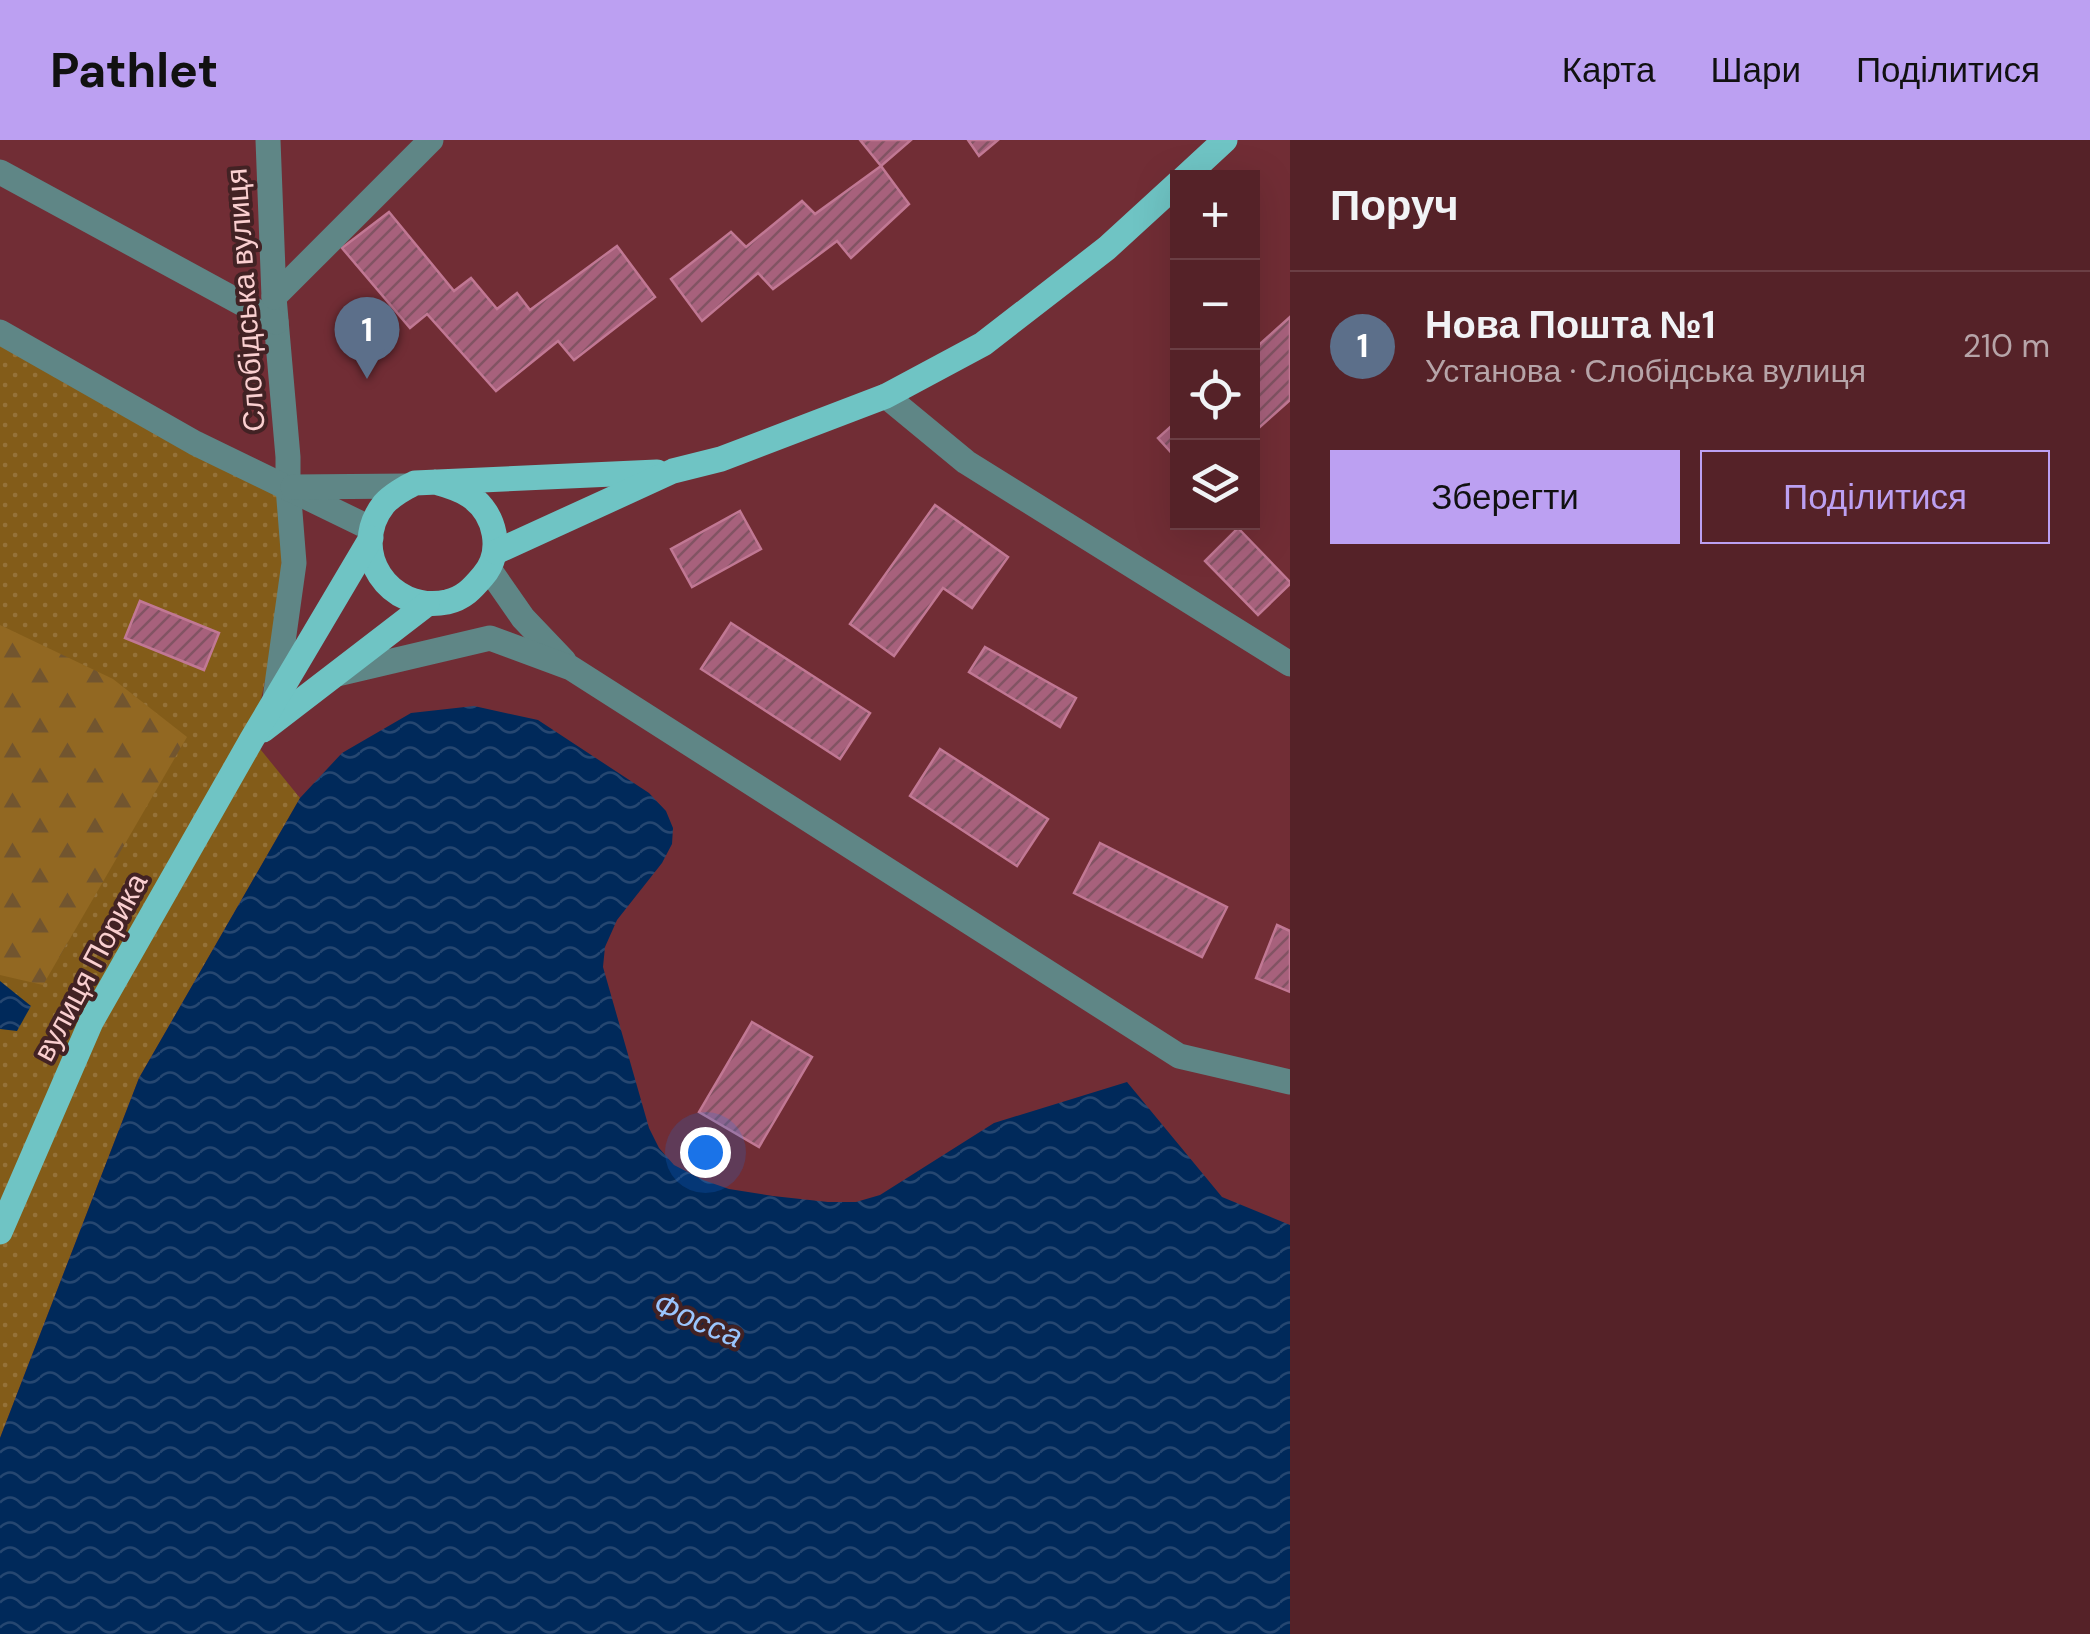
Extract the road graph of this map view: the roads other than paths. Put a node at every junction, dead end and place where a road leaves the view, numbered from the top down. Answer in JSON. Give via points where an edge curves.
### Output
{"nodes":[{"id":1,"x":268,"y":140,"type":"edge"},
{"id":2,"x":431,"y":140,"type":"edge"},
{"id":3,"x":1225,"y":140,"type":"edge"},
{"id":4,"x":1193,"y":170,"type":"edge"},
{"id":5,"x":0,"y":172,"type":"edge"},
{"id":6,"x":1170,"y":190,"type":"edge"},
{"id":7,"x":275,"y":310,"type":"junction"},
{"id":8,"x":0,"y":332,"type":"edge"},
{"id":9,"x":886,"y":396,"type":"junction"},
{"id":10,"x":672,"y":471,"type":"junction"},
{"id":11,"x":420,"y":484,"type":"junction"},
{"id":12,"x":288,"y":487,"type":"junction"},
{"id":13,"x":371,"y":533,"type":"junction"},
{"id":14,"x":493,"y":561,"type":"junction"},
{"id":15,"x":428,"y":604,"type":"junction"},
{"id":16,"x":1290,"y":664,"type":"edge"},
{"id":17,"x":571,"y":668,"type":"junction"},
{"id":18,"x":337,"y":674,"type":"junction"},
{"id":19,"x":275,"y":699,"type":"junction"},
{"id":20,"x":252,"y":739,"type":"junction"},
{"id":21,"x":1290,"y":1082,"type":"edge"},
{"id":22,"x":0,"y":1232,"type":"edge"}],
"edges":[{"from":1,"to":7,"type":"street","name":"Слобідська вулиця"},
{"from":2,"to":7,"type":"street"},
{"from":3,"to":4,"type":"main road"},
{"from":5,"to":7,"type":"street"},
{"from":6,"to":9,"type":"main road","via":[[983,344]]},
{"from":7,"to":12,"type":"street","name":"Слобідська вулиця"},
{"from":8,"to":12,"type":"street","via":[[195,443]]},
{"from":9,"to":10,"type":"main road"},
{"from":9,"to":16,"type":"street","via":[[966,462]]},
{"from":10,"to":11,"type":"main road"},
{"from":10,"to":14,"type":"main road"},
{"from":11,"to":12,"type":"street"},
{"from":11,"to":13,"type":"main road","via":[[384,504]]},
{"from":11,"to":14,"type":"main road","via":[[471,496],[494,531]]},
{"from":12,"to":13,"type":"street"},
{"from":12,"to":19,"type":"street","name":"Слобідська вулиця","via":[[294,563]]},
{"from":13,"to":15,"type":"main road","via":[[376,569],[387,585],[403,598]]},
{"from":13,"to":19,"type":"main road","name":"вулиця Порика"},
{"from":14,"to":15,"type":"main road","via":[[469,594]]},
{"from":14,"to":17,"type":"street","via":[[523,618]]},
{"from":15,"to":18,"type":"main road","name":"вулиця Порика"},
{"from":17,"to":18,"type":"street","via":[[490,638]]},
{"from":17,"to":21,"type":"street","via":[[1179,1056]]},
{"from":18,"to":20,"type":"main road","name":"вулиця Порика"},
{"from":19,"to":20,"type":"main road","name":"вулиця Порика"},
{"from":20,"to":22,"type":"main road","name":"вулиця Порика","via":[[92,1022]]}]}
